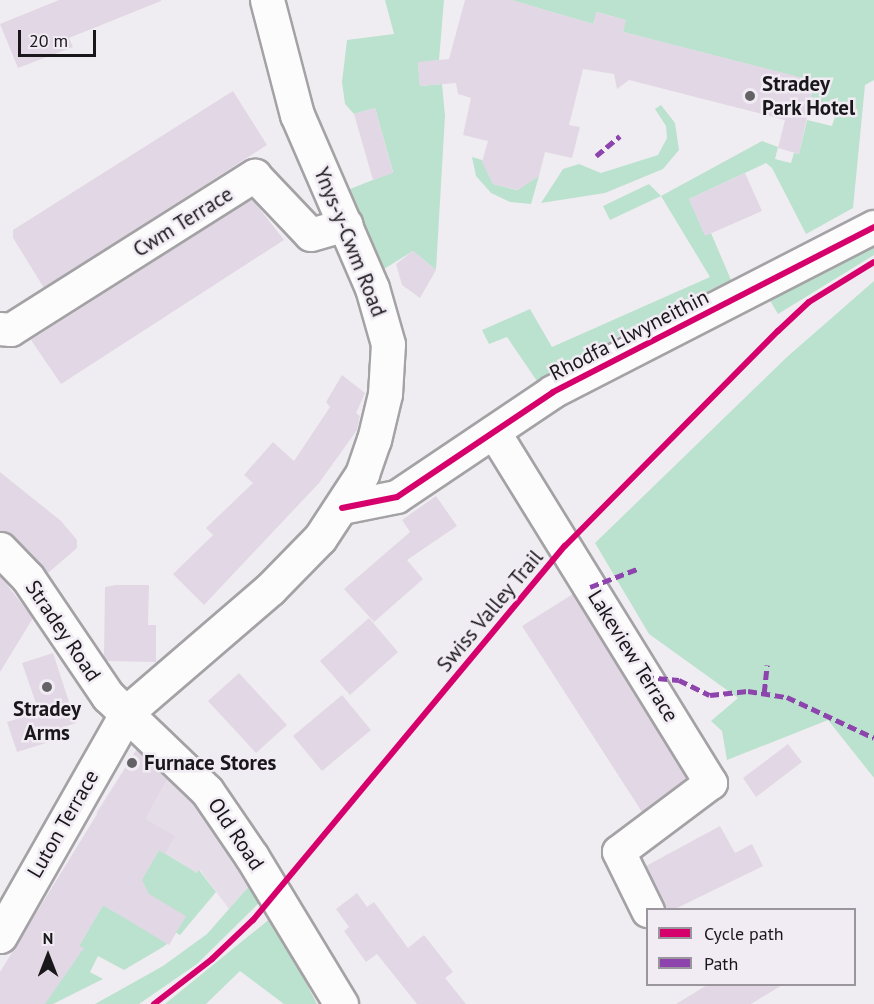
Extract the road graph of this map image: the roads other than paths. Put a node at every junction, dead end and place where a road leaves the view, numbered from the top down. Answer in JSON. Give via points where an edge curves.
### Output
{"nodes":[{"id":1,"x":267,"y":0,"type":"edge"},
{"id":2,"x":347,"y":225,"type":"junction"},
{"id":3,"x":874,"y":227,"type":"edge"},
{"id":4,"x":5,"y":329,"type":"edge"},
{"id":5,"x":494,"y":432,"type":"junction"},
{"id":6,"x":342,"y":508,"type":"junction"},
{"id":7,"x":0,"y":549,"type":"edge"},
{"id":8,"x":127,"y":712,"type":"junction"},
{"id":9,"x":647,"y":908,"type":"edge"},
{"id":10,"x":0,"y":936,"type":"edge"},
{"id":11,"x":341,"y":1004,"type":"edge"}],
"edges":[{"from":1,"to":2,"type":"main road","name":"Ynys-y-Cwm Road","via":[[297,115]]},
{"from":2,"to":4,"type":"street","name":"Cwm Terrace","via":[[311,235],[255,176]]},
{"from":2,"to":6,"type":"main road","name":"Ynys-y-Cwm Road","via":[[372,288],[388,344],[385,394],[374,440],[362,474]]},
{"from":3,"to":5,"type":"street","name":"Rhodfa Llwyneithin","via":[[553,392]]},
{"from":5,"to":6,"type":"street","name":"Rhodfa Llwyneithin","via":[[398,497]]},
{"from":5,"to":9,"type":"street","name":"Lakeview Terrace","via":[[711,783],[619,852]]},
{"from":6,"to":8,"type":"main road","name":"Ynys-y-Cwm Road","via":[[320,538],[270,590]]},
{"from":7,"to":8,"type":"main road","name":"Stradey Road","via":[[28,578],[108,696]]},
{"from":8,"to":10,"type":"main road","name":"Luton Terrace"},
{"from":8,"to":11,"type":"main road","name":"Old Road","via":[[207,791]]}]}
